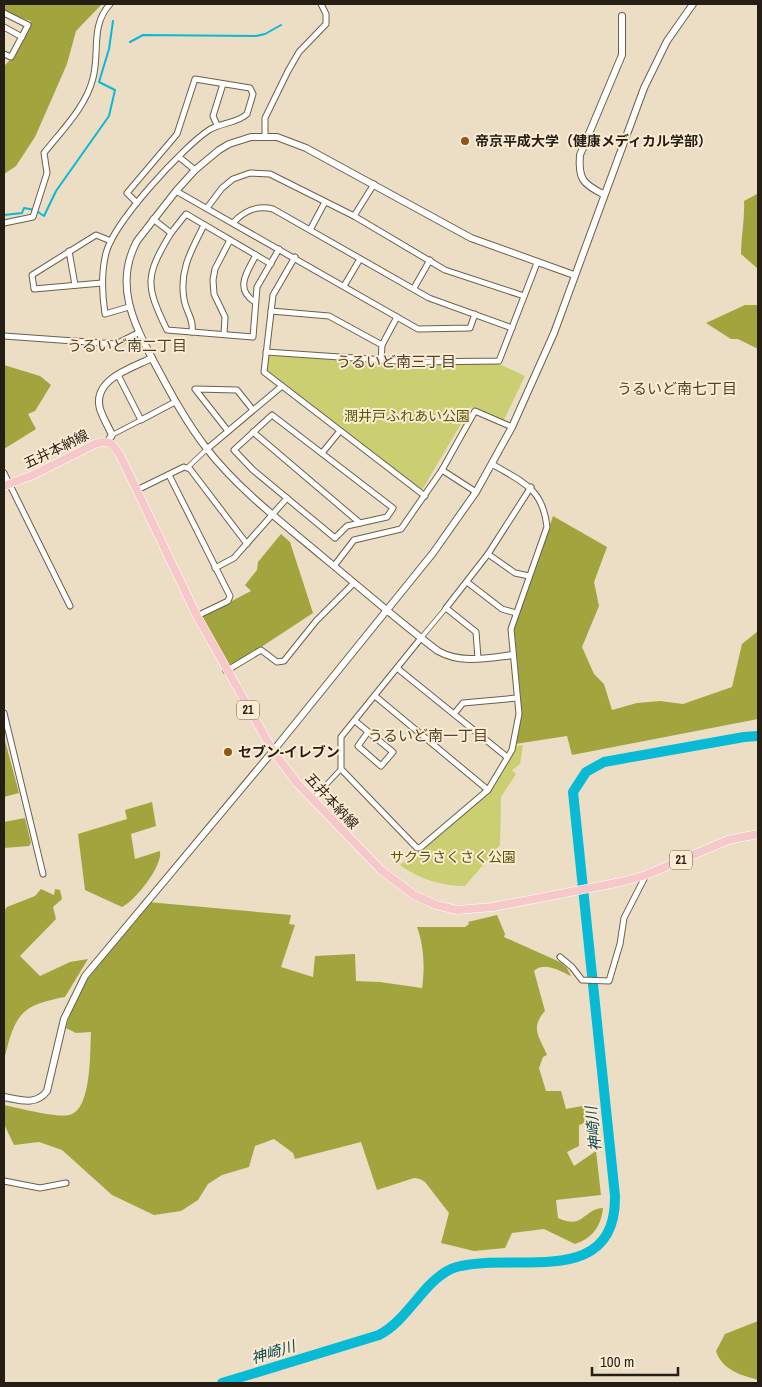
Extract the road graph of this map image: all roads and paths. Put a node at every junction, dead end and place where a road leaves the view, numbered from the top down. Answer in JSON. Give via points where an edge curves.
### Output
{"nodes":[{"id":1,"x":110,"y":4,"type":"edge"},
{"id":2,"x":320,"y":4,"type":"edge"},
{"id":3,"x":693,"y":4,"type":"edge"},
{"id":4,"x":4,"y":13,"type":"edge"},
{"id":5,"x":622,"y":16,"type":"dead end"},
{"id":6,"x":4,"y":27,"type":"edge"},
{"id":7,"x":22,"y":36,"type":"junction"},
{"id":8,"x":4,"y":54,"type":"edge"},
{"id":9,"x":223,"y":84,"type":"junction"},
{"id":10,"x":217,"y":126,"type":"junction"},
{"id":11,"x":264,"y":136,"type":"junction"},
{"id":12,"x":179,"y":157,"type":"junction"},
{"id":13,"x":195,"y":170,"type":"junction"},
{"id":14,"x":374,"y":184,"type":"junction"},
{"id":15,"x":176,"y":191,"type":"junction"},
{"id":16,"x":603,"y":194,"type":"junction"},
{"id":17,"x":325,"y":202,"type":"junction"},
{"id":18,"x":137,"y":203,"type":"junction"},
{"id":19,"x":207,"y":208,"type":"junction"},
{"id":20,"x":354,"y":216,"type":"junction"},
{"id":21,"x":154,"y":219,"type":"junction"},
{"id":22,"x":233,"y":223,"type":"junction"},
{"id":23,"x":4,"y":224,"type":"edge"},
{"id":24,"x":204,"y":225,"type":"junction"},
{"id":25,"x":310,"y":230,"type":"junction"},
{"id":26,"x":171,"y":233,"type":"junction"},
{"id":27,"x":230,"y":240,"type":"junction"},
{"id":28,"x":111,"y":241,"type":"junction"},
{"id":29,"x":279,"y":249,"type":"junction"},
{"id":30,"x":69,"y":252,"type":"junction"},
{"id":31,"x":256,"y":255,"type":"junction"},
{"id":32,"x":295,"y":257,"type":"junction"},
{"id":33,"x":360,"y":259,"type":"junction"},
{"id":34,"x":430,"y":260,"type":"junction"},
{"id":35,"x":537,"y":263,"type":"junction"},
{"id":36,"x":270,"y":264,"type":"junction"},
{"id":37,"x":574,"y":275,"type":"junction"},
{"id":38,"x":102,"y":283,"type":"junction"},
{"id":39,"x":75,"y":284,"type":"junction"},
{"id":40,"x":344,"y":286,"type":"junction"},
{"id":41,"x":414,"y":288,"type":"junction"},
{"id":42,"x":524,"y":296,"type":"junction"},
{"id":43,"x":255,"y":302,"type":"junction"},
{"id":44,"x":128,"y":307,"type":"junction"},
{"id":45,"x":271,"y":311,"type":"junction"},
{"id":46,"x":475,"y":314,"type":"junction"},
{"id":47,"x":397,"y":317,"type":"junction"},
{"id":48,"x":512,"y":328,"type":"junction"},
{"id":49,"x":192,"y":332,"type":"junction"},
{"id":50,"x":138,"y":333,"type":"junction"},
{"id":51,"x":224,"y":334,"type":"junction"},
{"id":52,"x":4,"y":336,"type":"edge"},
{"id":53,"x":382,"y":345,"type":"junction"},
{"id":54,"x":266,"y":352,"type":"junction"},
{"id":55,"x":152,"y":358,"type":"junction"},
{"id":56,"x":381,"y":360,"type":"junction"},
{"id":57,"x":118,"y":375,"type":"junction"},
{"id":58,"x":282,"y":386,"type":"junction"},
{"id":59,"x":175,"y":402,"type":"junction"},
{"id":60,"x":254,"y":410,"type":"junction"},
{"id":61,"x":141,"y":420,"type":"junction"},
{"id":62,"x":512,"y":427,"type":"junction"},
{"id":63,"x":228,"y":431,"type":"junction"},
{"id":64,"x":340,"y":431,"type":"junction"},
{"id":65,"x":253,"y":432,"type":"junction"},
{"id":66,"x":110,"y":438,"type":"junction"},
{"id":67,"x":207,"y":449,"type":"junction"},
{"id":68,"x":322,"y":453,"type":"junction"},
{"id":69,"x":492,"y":464,"type":"junction"},
{"id":70,"x":187,"y":468,"type":"junction"},
{"id":71,"x":442,"y":470,"type":"junction"},
{"id":72,"x":4,"y":473,"type":"edge"},
{"id":73,"x":168,"y":476,"type":"junction"},
{"id":74,"x":6,"y":485,"type":"edge"},
{"id":75,"x":531,"y":488,"type":"junction"},
{"id":76,"x":137,"y":490,"type":"junction"},
{"id":77,"x":476,"y":492,"type":"junction"},
{"id":78,"x":425,"y":496,"type":"junction"},
{"id":79,"x":287,"y":498,"type":"junction"},
{"id":80,"x":272,"y":514,"type":"junction"},
{"id":81,"x":360,"y":523,"type":"junction"},
{"id":82,"x":246,"y":544,"type":"junction"},
{"id":83,"x":488,"y":554,"type":"junction"},
{"id":84,"x":334,"y":566,"type":"junction"},
{"id":85,"x":215,"y":568,"type":"junction"},
{"id":86,"x":528,"y":576,"type":"junction"},
{"id":87,"x":467,"y":582,"type":"junction"},
{"id":88,"x":354,"y":583,"type":"junction"},
{"id":89,"x":70,"y":606,"type":"dead end"},
{"id":90,"x":446,"y":608,"type":"junction"},
{"id":91,"x":387,"y":609,"type":"junction"},
{"id":92,"x":516,"y":613,"type":"junction"},
{"id":93,"x":197,"y":616,"type":"junction"},
{"id":94,"x":421,"y":638,"type":"junction"},
{"id":95,"x":513,"y":655,"type":"junction"},
{"id":96,"x":478,"y":658,"type":"junction"},
{"id":97,"x":397,"y":668,"type":"junction"},
{"id":98,"x":226,"y":671,"type":"junction"},
{"id":99,"x":375,"y":696,"type":"junction"},
{"id":100,"x":517,"y":698,"type":"junction"},
{"id":101,"x":4,"y":713,"type":"edge"},
{"id":102,"x":454,"y":714,"type":"junction"},
{"id":103,"x":355,"y":721,"type":"junction"},
{"id":104,"x":368,"y":732,"type":"junction"},
{"id":105,"x":273,"y":751,"type":"junction"},
{"id":106,"x":507,"y":757,"type":"junction"},
{"id":107,"x":341,"y":769,"type":"junction"},
{"id":108,"x":488,"y":790,"type":"junction"},
{"id":109,"x":312,"y":800,"type":"junction"},
{"id":110,"x":758,"y":834,"type":"edge"},
{"id":111,"x":43,"y":874,"type":"dead end"},
{"id":112,"x":646,"y":875,"type":"junction"},
{"id":113,"x":560,"y":957,"type":"dead end"},
{"id":114,"x":4,"y":1097,"type":"edge"},
{"id":115,"x":4,"y":1181,"type":"edge"},
{"id":116,"x":66,"y":1183,"type":"dead end"}],
"edges":[{"from":1,"to":23,"type":"street","via":[[97,26],[93,77],[85,99],[44,153],[46,173],[33,217]]},
{"from":2,"to":11,"type":"street","via":[[326,14],[326,24],[300,52],[288,71],[265,118]]},
{"from":3,"to":16,"type":"street","via":[[655,66]]},
{"from":4,"to":7,"type":"street","via":[[28,25]]},
{"from":5,"to":16,"type":"street","via":[[622,55],[580,155],[582,178],[587,186]]},
{"from":6,"to":7,"type":"street"},
{"from":7,"to":8,"type":"street","via":[[11,57]]},
{"from":9,"to":10,"type":"street","via":[[213,116]]},
{"from":9,"to":10,"type":"street","via":[[250,88],[253,94],[245,116]]},
{"from":9,"to":18,"type":"street","via":[[195,80],[177,134],[127,192]]},
{"from":10,"to":12,"type":"street","via":[[198,138]]},
{"from":11,"to":13,"type":"street","via":[[229,144]]},
{"from":11,"to":14,"type":"street","via":[[306,148]]},
{"from":12,"to":13,"type":"street"},
{"from":12,"to":18,"type":"street"},
{"from":13,"to":15,"type":"street"},
{"from":14,"to":20,"type":"street"},
{"from":14,"to":35,"type":"street","via":[[471,238]]},
{"from":15,"to":19,"type":"street"},
{"from":15,"to":21,"type":"street"},
{"from":16,"to":37,"type":"street"},
{"from":17,"to":19,"type":"street","via":[[276,176],[255,173],[225,184]]},
{"from":17,"to":20,"type":"street"},
{"from":17,"to":25,"type":"street"},
{"from":18,"to":28,"type":"street"},
{"from":19,"to":22,"type":"street"},
{"from":20,"to":34,"type":"street"},
{"from":21,"to":26,"type":"street"},
{"from":21,"to":44,"type":"street","via":[[137,241],[128,262],[125,284]]},
{"from":22,"to":25,"type":"street","via":[[247,210],[265,207]]},
{"from":22,"to":29,"type":"street"},
{"from":24,"to":26,"type":"street","via":[[186,214]]},
{"from":24,"to":27,"type":"street"},
{"from":24,"to":49,"type":"street","via":[[186,260],[183,278],[184,300],[194,322]]},
{"from":25,"to":33,"type":"street"},
{"from":26,"to":49,"type":"street","via":[[154,261],[150,280],[153,300],[167,330]]},
{"from":27,"to":31,"type":"street"},
{"from":27,"to":51,"type":"street","via":[[215,268],[214,280],[214,294],[224,317]]},
{"from":28,"to":30,"type":"street","via":[[96,235]]},
{"from":28,"to":38,"type":"street","via":[[106,252]]},
{"from":29,"to":32,"type":"street"},
{"from":29,"to":36,"type":"street"},
{"from":30,"to":39,"type":"street"},
{"from":30,"to":39,"type":"street","via":[[32,275],[34,289]]},
{"from":31,"to":36,"type":"street"},
{"from":31,"to":43,"type":"street","via":[[242,287],[247,297]]},
{"from":32,"to":40,"type":"street"},
{"from":32,"to":45,"type":"street","via":[[273,295]]},
{"from":33,"to":40,"type":"street"},
{"from":33,"to":41,"type":"street"},
{"from":34,"to":41,"type":"street"},
{"from":34,"to":42,"type":"street","via":[[445,270]]},
{"from":35,"to":37,"type":"street"},
{"from":35,"to":42,"type":"street"},
{"from":36,"to":43,"type":"street","via":[[257,287]]},
{"from":37,"to":62,"type":"street","via":[[554,332]]},
{"from":38,"to":39,"type":"street"},
{"from":38,"to":44,"type":"street","via":[[105,314]]},
{"from":40,"to":47,"type":"street"},
{"from":41,"to":46,"type":"street","via":[[429,298]]},
{"from":42,"to":48,"type":"street"},
{"from":43,"to":51,"type":"street","via":[[253,337]]},
{"from":44,"to":50,"type":"street"},
{"from":45,"to":53,"type":"street","via":[[329,316]]},
{"from":45,"to":54,"type":"street"},
{"from":46,"to":47,"type":"street","via":[[470,328],[418,329]]},
{"from":46,"to":48,"type":"street"},
{"from":47,"to":53,"type":"street"},
{"from":48,"to":56,"type":"street","via":[[499,361]]},
{"from":49,"to":51,"type":"street"},
{"from":50,"to":52,"type":"street","via":[[116,344]]},
{"from":50,"to":55,"type":"street"},
{"from":53,"to":56,"type":"street"},
{"from":54,"to":56,"type":"street"},
{"from":54,"to":58,"type":"street","via":[[264,372]]},
{"from":55,"to":57,"type":"street"},
{"from":55,"to":59,"type":"street"},
{"from":57,"to":61,"type":"street"},
{"from":57,"to":66,"type":"street","via":[[103,387],[99,399]]},
{"from":58,"to":60,"type":"street"},
{"from":58,"to":64,"type":"street"},
{"from":59,"to":61,"type":"street"},
{"from":59,"to":67,"type":"street"},
{"from":60,"to":63,"type":"street"},
{"from":60,"to":63,"type":"street","via":[[237,390],[195,389]]},
{"from":61,"to":66,"type":"street"},
{"from":62,"to":69,"type":"street"},
{"from":62,"to":71,"type":"street","via":[[475,411]]},
{"from":63,"to":67,"type":"street"},
{"from":64,"to":68,"type":"street"},
{"from":64,"to":78,"type":"street"},
{"from":65,"to":68,"type":"street","via":[[272,415]]},
{"from":65,"to":79,"type":"street","via":[[234,450]]},
{"from":65,"to":81,"type":"street"},
{"from":66,"to":74,"type":"main road","name":"五井本納線"},
{"from":66,"to":76,"type":"main road","name":"五井本納線","number":"21"},
{"from":67,"to":70,"type":"street"},
{"from":67,"to":80,"type":"street","via":[[242,488]]},
{"from":68,"to":81,"type":"street","via":[[394,508],[387,517]]},
{"from":69,"to":75,"type":"street"},
{"from":69,"to":77,"type":"street"},
{"from":70,"to":73,"type":"street"},
{"from":70,"to":82,"type":"street"},
{"from":71,"to":77,"type":"street"},
{"from":71,"to":78,"type":"street"},
{"from":72,"to":74,"type":"street"},
{"from":73,"to":76,"type":"street"},
{"from":73,"to":85,"type":"street"},
{"from":74,"to":89,"type":"street"},
{"from":75,"to":83,"type":"street"},
{"from":75,"to":86,"type":"street","via":[[538,494],[545,510],[547,527]]},
{"from":76,"to":93,"type":"main road","name":"五井本納線","number":"21"},
{"from":77,"to":91,"type":"street","via":[[433,553]]},
{"from":78,"to":84,"type":"street","via":[[401,529],[354,540]]},
{"from":79,"to":80,"type":"street"},
{"from":79,"to":81,"type":"street","via":[[335,538],[347,526]]},
{"from":80,"to":82,"type":"street"},
{"from":80,"to":84,"type":"street"},
{"from":82,"to":85,"type":"street","via":[[234,558]]},
{"from":83,"to":86,"type":"street","via":[[515,573]]},
{"from":83,"to":87,"type":"street"},
{"from":84,"to":88,"type":"street"},
{"from":85,"to":93,"type":"street","via":[[230,599]]},
{"from":86,"to":92,"type":"street"},
{"from":87,"to":90,"type":"street"},
{"from":87,"to":92,"type":"street","via":[[502,609]]},
{"from":88,"to":91,"type":"street"},
{"from":88,"to":98,"type":"street","via":[[316,621],[284,661],[277,662],[261,650]]},
{"from":90,"to":94,"type":"street"},
{"from":90,"to":96,"type":"street","via":[[476,632]]},
{"from":91,"to":94,"type":"street"},
{"from":91,"to":105,"type":"street"},
{"from":92,"to":95,"type":"street","via":[[511,629]]},
{"from":93,"to":98,"type":"main road","name":"五井本納線","number":"21"},
{"from":94,"to":96,"type":"street","via":[[453,658]]},
{"from":94,"to":97,"type":"street"},
{"from":95,"to":96,"type":"street"},
{"from":95,"to":100,"type":"street"},
{"from":97,"to":99,"type":"street"},
{"from":97,"to":102,"type":"street"},
{"from":98,"to":105,"type":"main road","name":"五井本納線","number":"21"},
{"from":99,"to":103,"type":"street"},
{"from":99,"to":108,"type":"street"},
{"from":100,"to":102,"type":"street","via":[[463,704]]},
{"from":100,"to":106,"type":"street","via":[[518,714],[512,750]]},
{"from":101,"to":111,"type":"street"},
{"from":102,"to":106,"type":"street"},
{"from":103,"to":104,"type":"street"},
{"from":103,"to":107,"type":"street","via":[[341,737]]},
{"from":104,"to":104,"type":"street","via":[[393,752],[381,766],[358,746]]},
{"from":105,"to":109,"type":"main road","name":"五井本納線","number":"21"},
{"from":105,"to":114,"type":"street","via":[[85,976],[67,1011],[44,1096],[32,1101]]},
{"from":106,"to":108,"type":"street"},
{"from":107,"to":108,"type":"street","via":[[416,848]]},
{"from":107,"to":109,"type":"street"},
{"from":109,"to":112,"type":"main road","name":"五井本納線","number":"21","via":[[381,870],[408,892],[457,910],[482,909],[578,892]]},
{"from":110,"to":112,"type":"main road","name":"五井本納線","number":"21","via":[[728,840]]},
{"from":112,"to":113,"type":"street","via":[[624,918],[609,981],[584,980]]},
{"from":115,"to":116,"type":"street","via":[[40,1188]]}]}
